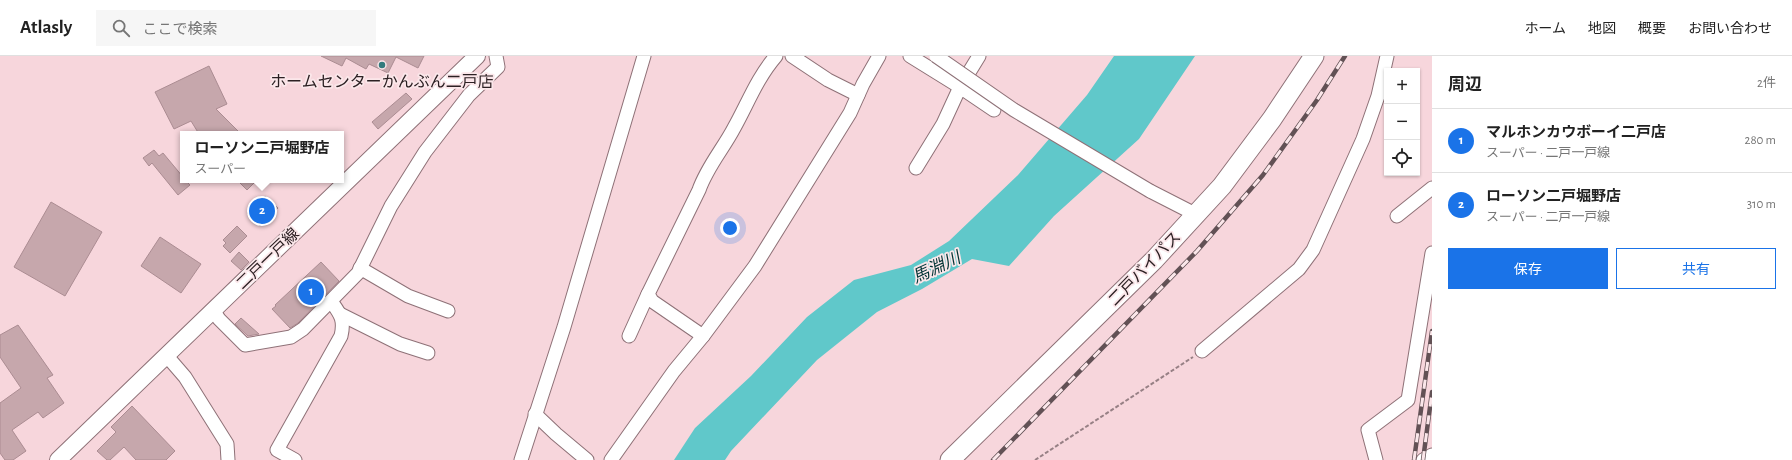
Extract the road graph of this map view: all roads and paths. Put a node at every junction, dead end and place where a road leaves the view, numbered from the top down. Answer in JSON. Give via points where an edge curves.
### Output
{"nodes":[{"id":1,"x":477,"y":56,"type":"edge"},
{"id":2,"x":496,"y":56,"type":"edge"},
{"id":3,"x":644,"y":56,"type":"edge"},
{"id":4,"x":776,"y":56,"type":"edge"},
{"id":5,"x":792,"y":56,"type":"edge"},
{"id":6,"x":880,"y":56,"type":"edge"},
{"id":7,"x":910,"y":56,"type":"edge"},
{"id":8,"x":936,"y":56,"type":"edge"},
{"id":9,"x":979,"y":56,"type":"edge"},
{"id":10,"x":1314,"y":56,"type":"edge"},
{"id":11,"x":1387,"y":56,"type":"edge"},
{"id":12,"x":960,"y":87,"type":"junction"},
{"id":13,"x":858,"y":95,"type":"junction"},
{"id":14,"x":994,"y":110,"type":"dead end"},
{"id":15,"x":916,"y":168,"type":"dead end"},
{"id":16,"x":1432,"y":188,"type":"edge"},
{"id":17,"x":1195,"y":214,"type":"junction"},
{"id":18,"x":1396,"y":216,"type":"dead end"},
{"id":19,"x":1432,"y":253,"type":"edge"},
{"id":20,"x":360,"y":268,"type":"junction"},
{"id":21,"x":648,"y":294,"type":"junction"},
{"id":22,"x":331,"y":301,"type":"junction"},
{"id":23,"x":213,"y":310,"type":"junction"},
{"id":24,"x":448,"y":311,"type":"dead end"},
{"id":25,"x":340,"y":314,"type":"junction"},
{"id":26,"x":629,"y":336,"type":"dead end"},
{"id":27,"x":703,"y":336,"type":"junction"},
{"id":28,"x":1202,"y":351,"type":"joint"},
{"id":29,"x":428,"y":353,"type":"dead end"},
{"id":30,"x":166,"y":355,"type":"junction"},
{"id":31,"x":535,"y":414,"type":"junction"},
{"id":32,"x":1432,"y":456,"type":"edge"},
{"id":33,"x":58,"y":460,"type":"edge"},
{"id":34,"x":228,"y":460,"type":"edge"},
{"id":35,"x":295,"y":460,"type":"edge"},
{"id":36,"x":521,"y":460,"type":"edge"},
{"id":37,"x":587,"y":460,"type":"edge"},
{"id":38,"x":611,"y":460,"type":"edge"},
{"id":39,"x":950,"y":460,"type":"edge"},
{"id":40,"x":1035,"y":460,"type":"edge"},
{"id":41,"x":1376,"y":460,"type":"edge"},
{"id":42,"x":1424,"y":460,"type":"edge"}],
"edges":[{"from":1,"to":23,"type":"main road","name":"二戸一戸線"},
{"from":2,"to":20,"type":"street","via":[[498,66],[469,95],[421,159],[392,206]]},
{"from":3,"to":31,"type":"street","via":[[564,327]]},
{"from":4,"to":21,"type":"street","via":[[766,68],[735,128],[704,176]]},
{"from":5,"to":13,"type":"street","via":[[828,80]]},
{"from":6,"to":13,"type":"street"},
{"from":7,"to":12,"type":"street"},
{"from":8,"to":17,"type":"street","bridge":true,"via":[[1014,110],[1150,192]]},
{"from":9,"to":12,"type":"street"},
{"from":10,"to":17,"type":"highway","name":"二戸バイパス","via":[[1272,119],[1222,186]]},
{"from":11,"to":28,"type":"street","via":[[1378,96],[1363,140],[1313,250],[1299,269]]},
{"from":12,"to":14,"type":"street"},
{"from":12,"to":15,"type":"street","via":[[943,124]]},
{"from":13,"to":27,"type":"street","via":[[850,113],[755,266]]},
{"from":16,"to":18,"type":"street"},
{"from":17,"to":39,"type":"highway","name":"二戸バイパス","via":[[1154,260]]},
{"from":19,"to":41,"type":"street","via":[[1408,400],[1368,430]]},
{"from":20,"to":22,"type":"street"},
{"from":20,"to":24,"type":"street","via":[[408,296]]},
{"from":21,"to":26,"type":"street"},
{"from":21,"to":27,"type":"street","via":[[652,301]]},
{"from":22,"to":23,"type":"street","via":[[303,329],[291,337],[245,346]]},
{"from":22,"to":25,"type":"street"},
{"from":23,"to":30,"type":"main road","name":"二戸一戸線"},
{"from":25,"to":29,"type":"street","via":[[400,344]]},
{"from":25,"to":35,"type":"street","via":[[344,324],[341,336],[277,450]]},
{"from":27,"to":38,"type":"street","via":[[674,371]]},
{"from":28,"to":40,"type":"path"},
{"from":30,"to":33,"type":"main road","name":"二戸一戸線"},
{"from":30,"to":34,"type":"street","via":[[185,377],[227,444]]},
{"from":31,"to":36,"type":"street"},
{"from":31,"to":37,"type":"street"},
{"from":32,"to":42,"type":"street"}]}
